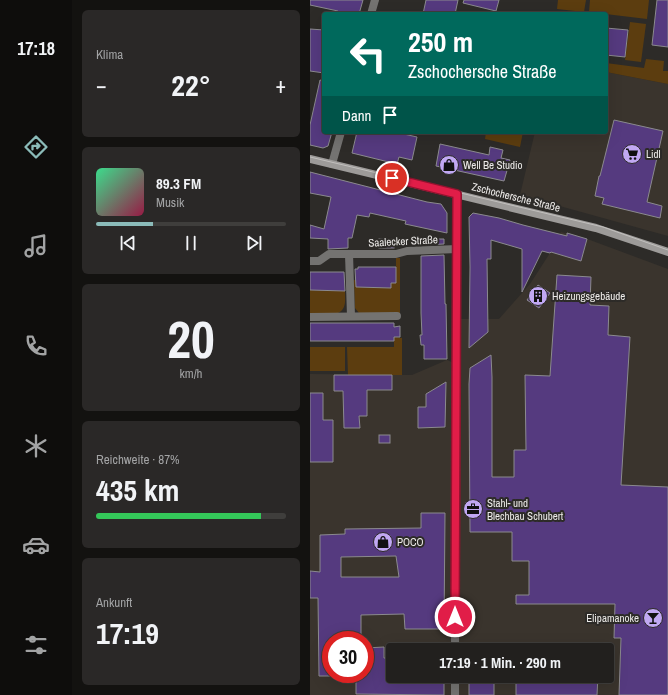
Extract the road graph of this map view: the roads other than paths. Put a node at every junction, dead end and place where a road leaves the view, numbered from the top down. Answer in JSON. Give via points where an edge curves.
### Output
{"nodes":[{"id":1,"x":375,"y":0,"type":"edge"},
{"id":2,"x":372,"y":12,"type":"edge"},
{"id":3,"x":340,"y":134,"type":"edge"},
{"id":4,"x":310,"y":159,"type":"edge"},
{"id":5,"x":332,"y":164,"type":"junction"},
{"id":6,"x":457,"y":194,"type":"junction"},
{"id":7,"x":457,"y":249,"type":"junction"},
{"id":8,"x":668,"y":252,"type":"edge"},
{"id":9,"x":349,"y":254,"type":"junction"},
{"id":10,"x":310,"y":261,"type":"edge"},
{"id":11,"x":351,"y":316,"type":"junction"},
{"id":12,"x":397,"y":316,"type":"dead end"},
{"id":13,"x":310,"y":317,"type":"edge"},
{"id":14,"x":455,"y":643,"type":"edge"},
{"id":15,"x":455,"y":683,"type":"edge"},
{"id":16,"x":455,"y":695,"type":"edge"}],
"edges":[{"from":1,"to":2,"type":"street"},
{"from":3,"to":5,"type":"street"},
{"from":4,"to":5,"type":"main road","name":"Zschochersche Straße"},
{"from":5,"to":6,"type":"main road","name":"Zschochersche Straße"},
{"from":6,"to":7,"type":"street"},
{"from":6,"to":8,"type":"main road","name":"Zschochersche Straße","via":[[596,228]]},
{"from":7,"to":9,"type":"street","name":"Saalecker Straße","via":[[407,250],[396,254]]},
{"from":7,"to":14,"type":"street"},
{"from":9,"to":10,"type":"street","name":"Saalecker Straße","via":[[329,254],[319,260]]},
{"from":9,"to":11,"type":"street"},
{"from":11,"to":12,"type":"street"},
{"from":11,"to":13,"type":"street"},
{"from":15,"to":16,"type":"street"}]}
